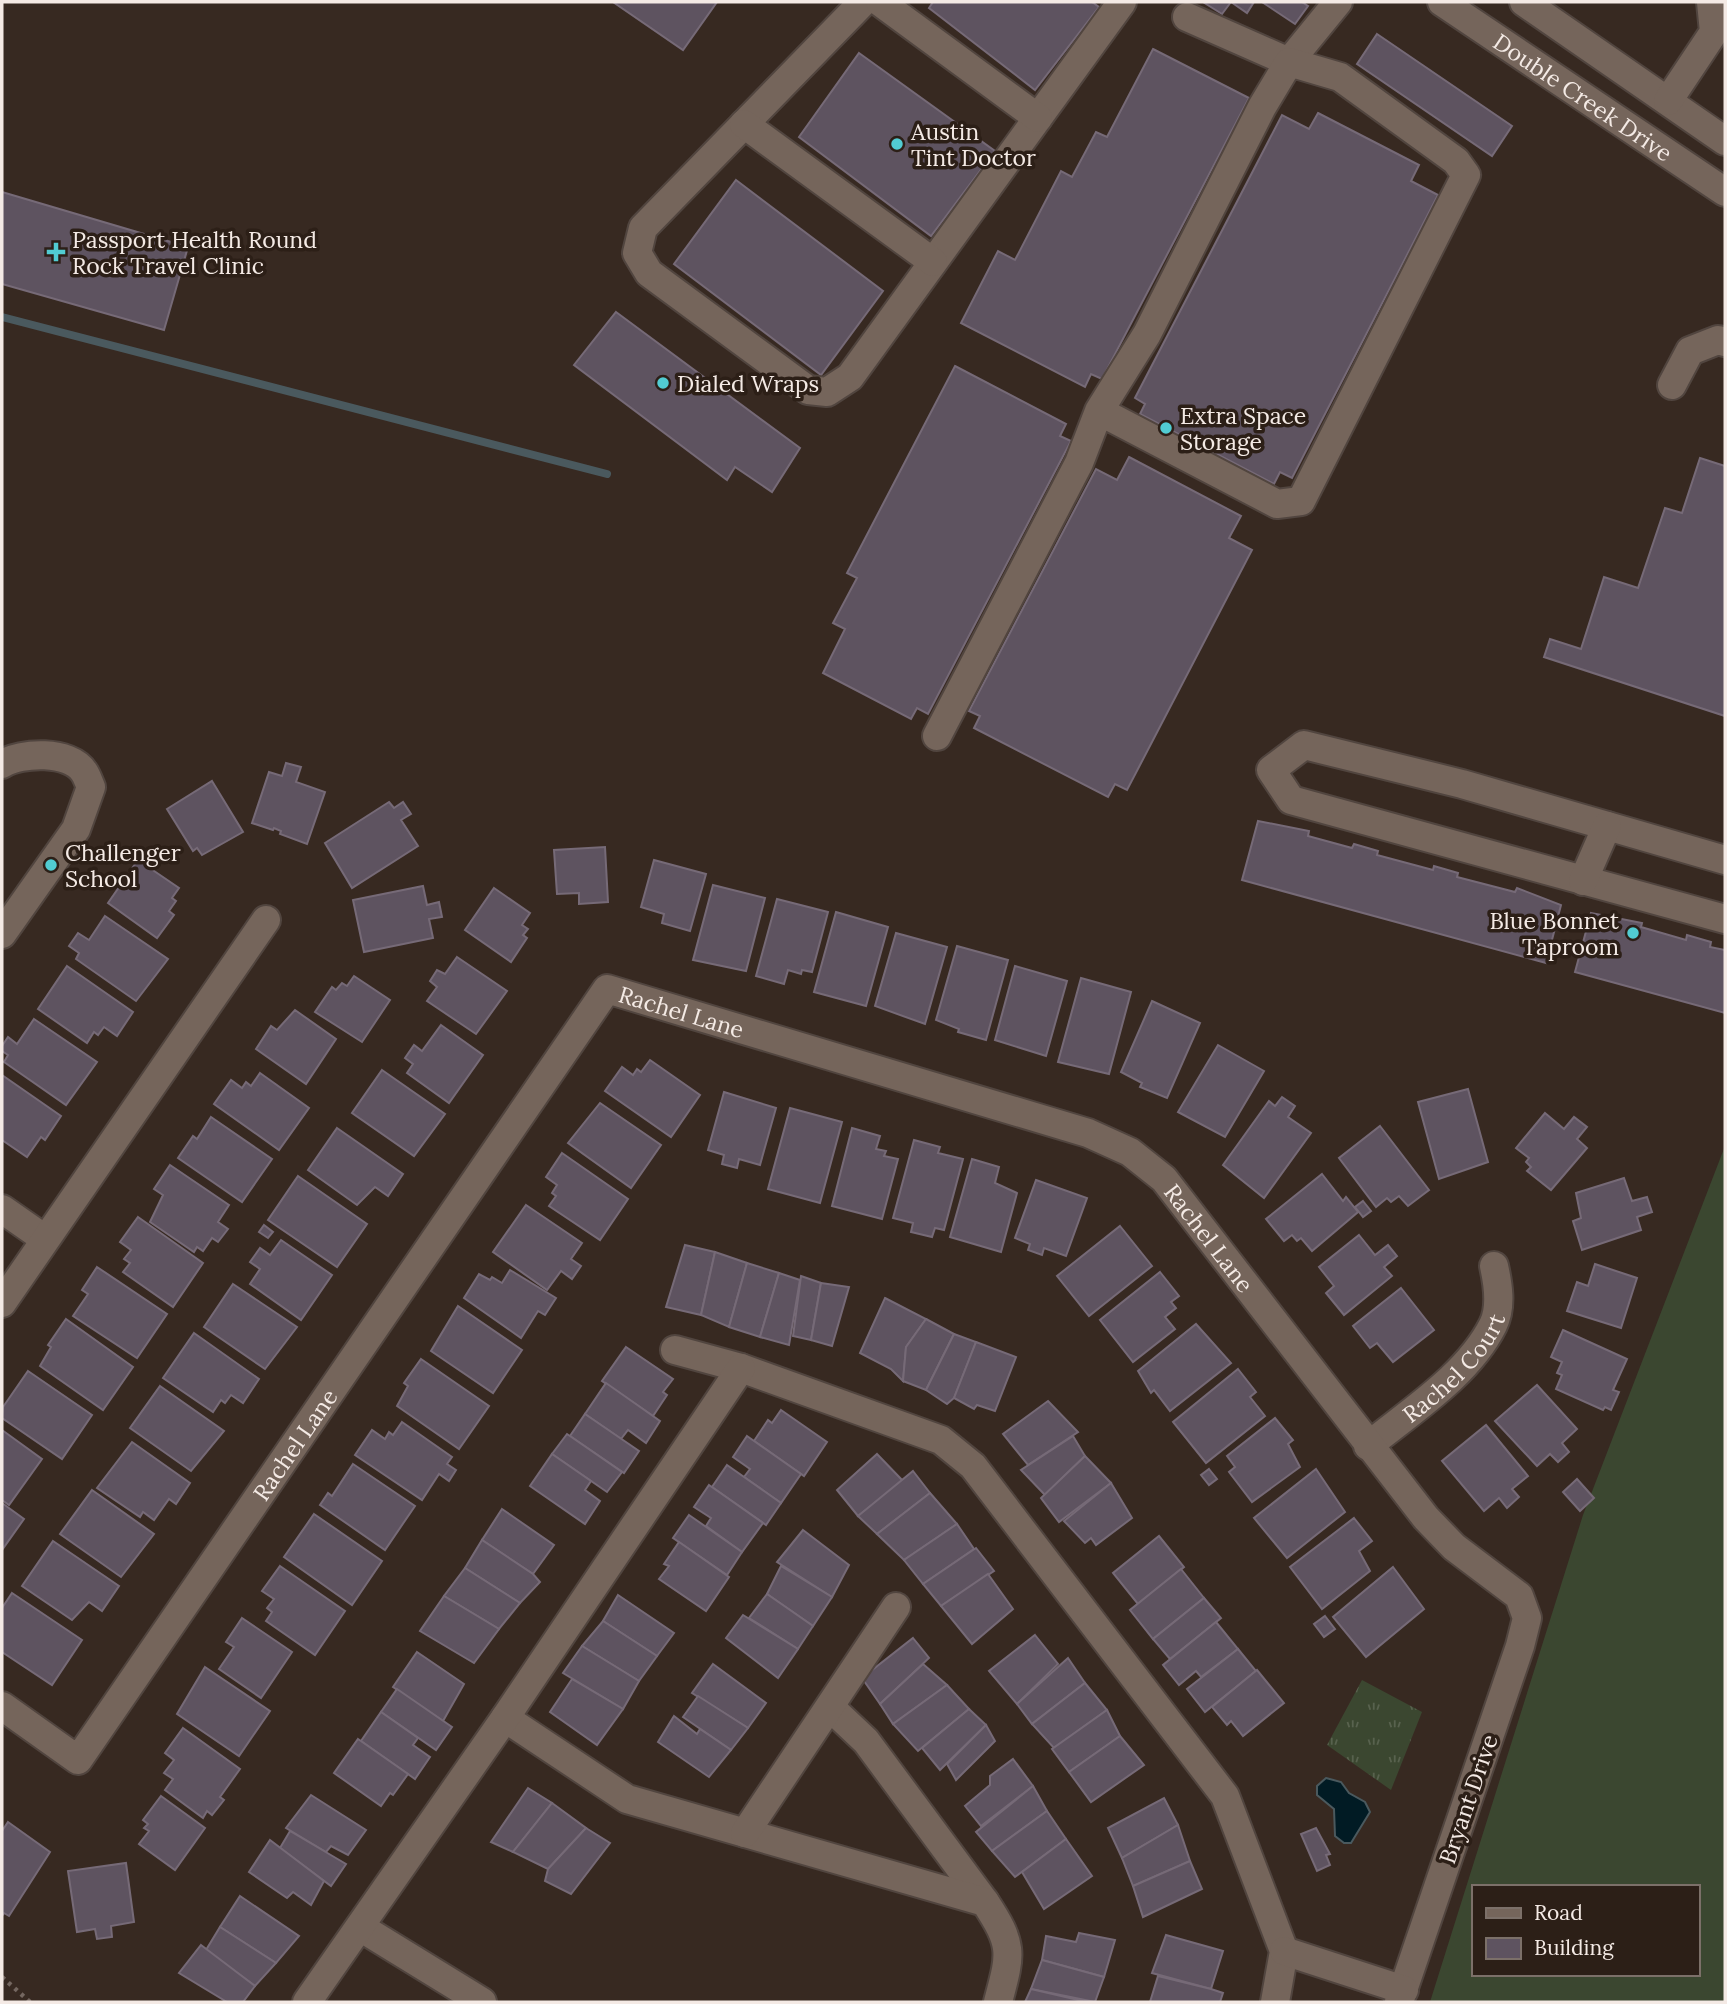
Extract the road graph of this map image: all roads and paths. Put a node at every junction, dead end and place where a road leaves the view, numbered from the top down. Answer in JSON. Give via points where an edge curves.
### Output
{"nodes":[{"id":1,"x":863,"y":2,"type":"edge"},
{"id":2,"x":880,"y":2,"type":"edge"},
{"id":3,"x":1122,"y":2,"type":"edge"},
{"id":4,"x":1338,"y":2,"type":"edge"},
{"id":5,"x":1442,"y":2,"type":"edge"},
{"id":6,"x":1524,"y":2,"type":"edge"},
{"id":7,"x":1711,"y":2,"type":"edge"},
{"id":8,"x":1188,"y":17,"type":"dead end"},
{"id":9,"x":1289,"y":62,"type":"junction"},
{"id":10,"x":1668,"y":101,"type":"junction"},
{"id":11,"x":1038,"y":118,"type":"junction"},
{"id":12,"x":744,"y":124,"type":"junction"},
{"id":13,"x":1725,"y":141,"type":"edge"},
{"id":14,"x":1725,"y":192,"type":"edge"},
{"id":15,"x":933,"y":262,"type":"junction"},
{"id":16,"x":1725,"y":342,"type":"edge"},
{"id":17,"x":1672,"y":385,"type":"dead end"},
{"id":18,"x":1100,"y":411,"type":"junction"},
{"id":19,"x":937,"y":736,"type":"dead end"},
{"id":20,"x":2,"y":764,"type":"edge"},
{"id":21,"x":1607,"y":826,"type":"junction"},
{"id":22,"x":1725,"y":860,"type":"edge"},
{"id":23,"x":1584,"y":881,"type":"junction"},
{"id":24,"x":1725,"y":919,"type":"edge"},
{"id":25,"x":266,"y":920,"type":"dead end"},
{"id":26,"x":2,"y":934,"type":"edge"},
{"id":27,"x":2,"y":1209,"type":"edge"},
{"id":28,"x":45,"y":1239,"type":"junction"},
{"id":29,"x":1494,"y":1266,"type":"dead end"},
{"id":30,"x":2,"y":1303,"type":"edge"},
{"id":31,"x":675,"y":1350,"type":"dead end"},
{"id":32,"x":741,"y":1368,"type":"junction"},
{"id":33,"x":1368,"y":1446,"type":"junction"},
{"id":34,"x":1520,"y":1595,"type":"joint"},
{"id":35,"x":896,"y":1607,"type":"dead end"},
{"id":36,"x":2,"y":1706,"type":"edge"},
{"id":37,"x":830,"y":1707,"type":"junction"},
{"id":38,"x":505,"y":1718,"type":"junction"},
{"id":39,"x":746,"y":1833,"type":"junction"},
{"id":40,"x":985,"y":1902,"type":"junction"},
{"id":41,"x":360,"y":1927,"type":"junction"},
{"id":42,"x":1284,"y":1951,"type":"junction"},
{"id":43,"x":2,"y":1977,"type":"edge"},
{"id":44,"x":1401,"y":1996,"type":"edge"},
{"id":45,"x":1282,"y":2000,"type":"edge"},
{"id":46,"x":30,"y":2002,"type":"edge"},
{"id":47,"x":307,"y":2002,"type":"edge"},
{"id":48,"x":482,"y":2002,"type":"edge"},
{"id":49,"x":998,"y":2002,"type":"edge"}],
"edges":[{"from":1,"to":12,"type":"street"},
{"from":2,"to":11,"type":"street"},
{"from":3,"to":11,"type":"street"},
{"from":4,"to":9,"type":"street"},
{"from":5,"to":14,"type":"street","name":"Double Creek Drive"},
{"from":6,"to":10,"type":"street","name":"Double Creek Drive"},
{"from":7,"to":10,"type":"street","via":[[1714,32]]},
{"from":8,"to":9,"type":"street"},
{"from":9,"to":18,"type":"street","via":[[1147,334]]},
{"from":9,"to":18,"type":"street","via":[[1340,77],[1456,161],[1466,175],[1301,501],[1277,504]]},
{"from":10,"to":13,"type":"street","name":"Double Creek Drive"},
{"from":11,"to":15,"type":"street"},
{"from":12,"to":15,"type":"street"},
{"from":12,"to":15,"type":"street","via":[[643,228],[637,253],[649,273],[808,390],[827,392],[850,377]]},
{"from":16,"to":17,"type":"street","via":[[1718,340],[1690,351]]},
{"from":18,"to":19,"type":"street","via":[[1079,463]]},
{"from":20,"to":26,"type":"street","via":[[35,754],[61,758],[83,769],[91,787],[76,829]]},
{"from":21,"to":22,"type":"street"},
{"from":21,"to":23,"type":"street"},
{"from":21,"to":23,"type":"street","via":[[1304,745],[1271,770],[1291,800]]},
{"from":23,"to":24,"type":"street"},
{"from":25,"to":28,"type":"street"},
{"from":27,"to":28,"type":"street"},
{"from":28,"to":30,"type":"street"},
{"from":29,"to":33,"type":"street","name":"Rachel Court","via":[[1499,1287],[1494,1322],[1476,1351],[1441,1387]]},
{"from":31,"to":32,"type":"street"},
{"from":32,"to":38,"type":"street"},
{"from":32,"to":42,"type":"street","via":[[941,1440],[973,1466],[1225,1796]]},
{"from":33,"to":34,"type":"street","name":"Rachel Lane","via":[[1454,1547]]},
{"from":33,"to":36,"type":"street","name":"Rachel Lane","via":[[1164,1179],[1130,1152],[1088,1133],[607,989],[78,1760]]},
{"from":34,"to":44,"type":"street","name":"Bryant Drive","via":[[1527,1618],[1520,1646]]},
{"from":35,"to":37,"type":"street"},
{"from":37,"to":39,"type":"street"},
{"from":37,"to":40,"type":"street","via":[[866,1741]]},
{"from":38,"to":39,"type":"street","via":[[626,1799]]},
{"from":38,"to":41,"type":"street"},
{"from":39,"to":40,"type":"street"},
{"from":40,"to":49,"type":"street","via":[[1001,1926],[1010,1958]]},
{"from":41,"to":47,"type":"street"},
{"from":41,"to":48,"type":"street"},
{"from":42,"to":44,"type":"street"},
{"from":42,"to":45,"type":"street"},
{"from":43,"to":46,"type":"path"}]}
